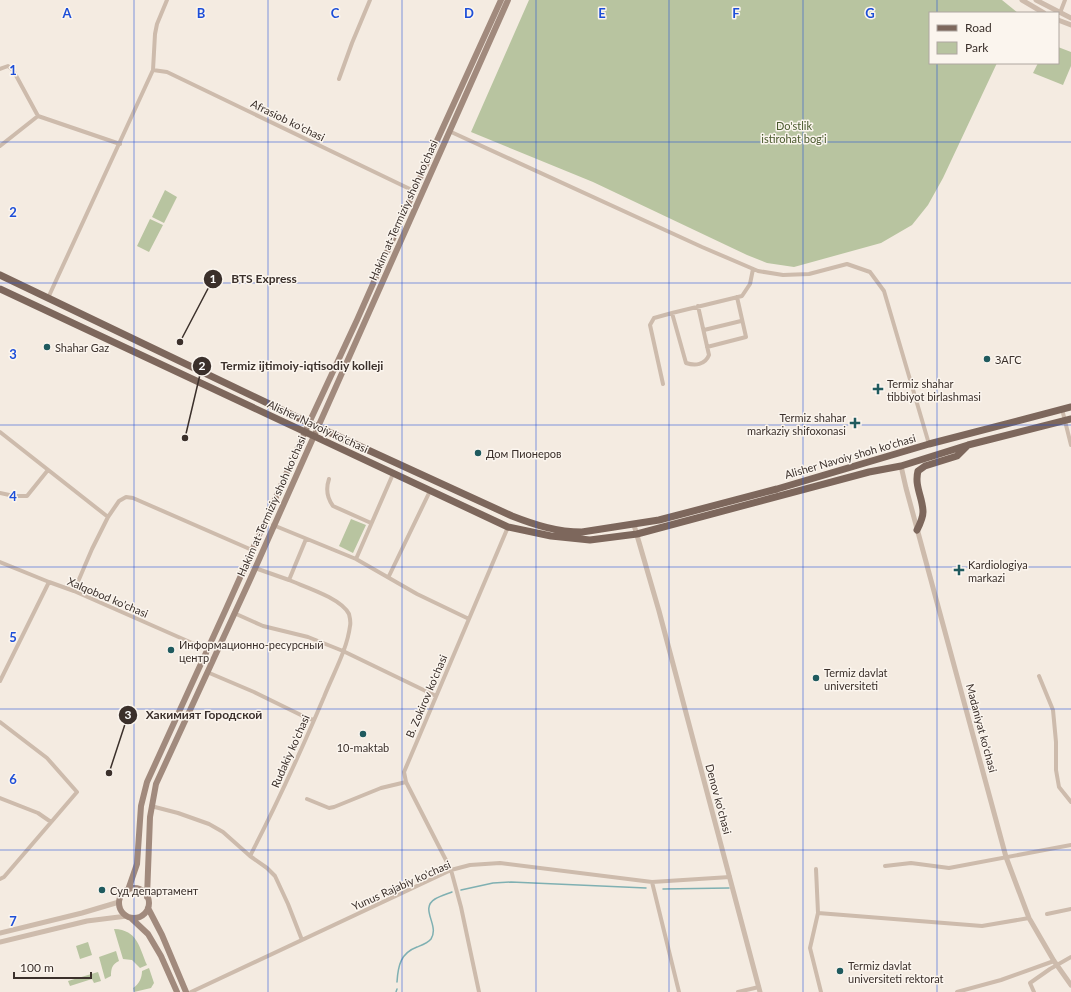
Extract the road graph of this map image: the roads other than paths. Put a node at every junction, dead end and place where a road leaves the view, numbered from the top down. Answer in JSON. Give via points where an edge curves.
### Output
{"nodes":[{"id":1,"x":167,"y":0,"type":"edge"},
{"id":2,"x":370,"y":0,"type":"edge"},
{"id":3,"x":494,"y":0,"type":"edge"},
{"id":4,"x":508,"y":0,"type":"edge"},
{"id":5,"x":1022,"y":0,"type":"edge"},
{"id":6,"x":1036,"y":0,"type":"edge"},
{"id":7,"x":1065,"y":0,"type":"edge"},
{"id":8,"x":501,"y":1,"type":"edge"},
{"id":9,"x":1042,"y":12,"type":"edge"},
{"id":10,"x":1058,"y":12,"type":"edge"},
{"id":11,"x":1060,"y":13,"type":"joint"},
{"id":12,"x":1069,"y":18,"type":"edge"},
{"id":13,"x":1059,"y":20,"type":"edge"},
{"id":14,"x":1065,"y":23,"type":"junction"},
{"id":15,"x":1071,"y":25,"type":"edge"},
{"id":16,"x":1,"y":68,"type":"edge"},
{"id":17,"x":153,"y":70,"type":"junction"},
{"id":18,"x":339,"y":79,"type":"dead end"},
{"id":19,"x":38,"y":116,"type":"junction"},
{"id":20,"x":450,"y":131,"type":"junction"},
{"id":21,"x":120,"y":144,"type":"junction"},
{"id":22,"x":0,"y":146,"type":"edge"},
{"id":23,"x":414,"y":191,"type":"junction"},
{"id":24,"x":753,"y":269,"type":"junction"},
{"id":25,"x":0,"y":275,"type":"edge"},
{"id":26,"x":0,"y":288,"type":"edge"},
{"id":27,"x":737,"y":297,"type":"junction"},
{"id":28,"x":48,"y":298,"type":"junction"},
{"id":29,"x":698,"y":306,"type":"junction"},
{"id":30,"x":672,"y":313,"type":"junction"},
{"id":31,"x":741,"y":320,"type":"junction"},
{"id":32,"x":704,"y":330,"type":"junction"},
{"id":33,"x":707,"y":347,"type":"junction"},
{"id":34,"x":177,"y":360,"type":"junction"},
{"id":35,"x":172,"y":369,"type":"junction"},
{"id":36,"x":663,"y":384,"type":"dead end"},
{"id":37,"x":1071,"y":407,"type":"edge"},
{"id":38,"x":1062,"y":410,"type":"junction"},
{"id":39,"x":1068,"y":419,"type":"edge"},
{"id":40,"x":309,"y":423,"type":"junction"},
{"id":41,"x":317,"y":427,"type":"junction"},
{"id":42,"x":0,"y":432,"type":"edge"},
{"id":43,"x":305,"y":432,"type":"junction"},
{"id":44,"x":314,"y":436,"type":"junction"},
{"id":45,"x":929,"y":444,"type":"junction"},
{"id":46,"x":968,"y":445,"type":"junction"},
{"id":47,"x":1071,"y":445,"type":"edge"},
{"id":48,"x":897,"y":454,"type":"junction"},
{"id":49,"x":933,"y":455,"type":"junction"},
{"id":50,"x":900,"y":466,"type":"junction"},
{"id":51,"x":48,"y":470,"type":"junction"},
{"id":52,"x":393,"y":474,"type":"junction"},
{"id":53,"x":329,"y":479,"type":"dead end"},
{"id":54,"x":430,"y":491,"type":"junction"},
{"id":55,"x":0,"y":493,"type":"edge"},
{"id":56,"x":108,"y":517,"type":"junction"},
{"id":57,"x":371,"y":523,"type":"junction"},
{"id":58,"x":273,"y":525,"type":"junction"},
{"id":59,"x":634,"y":525,"type":"junction"},
{"id":60,"x":508,"y":527,"type":"junction"},
{"id":61,"x":917,"y":530,"type":"junction"},
{"id":62,"x":637,"y":534,"type":"junction"},
{"id":63,"x":306,"y":539,"type":"junction"},
{"id":64,"x":252,"y":550,"type":"junction"},
{"id":65,"x":356,"y":558,"type":"junction"},
{"id":66,"x":0,"y":562,"type":"edge"},
{"id":67,"x":255,"y":568,"type":"junction"},
{"id":68,"x":388,"y":576,"type":"junction"},
{"id":69,"x":289,"y":580,"type":"junction"},
{"id":70,"x":49,"y":582,"type":"junction"},
{"id":71,"x":74,"y":591,"type":"junction"},
{"id":72,"x":234,"y":614,"type":"junction"},
{"id":73,"x":469,"y":619,"type":"junction"},
{"id":74,"x":208,"y":650,"type":"junction"},
{"id":75,"x":343,"y":651,"type":"junction"},
{"id":76,"x":206,"y":672,"type":"junction"},
{"id":77,"x":1,"y":674,"type":"edge"},
{"id":78,"x":1040,"y":676,"type":"dead end"},
{"id":79,"x":0,"y":681,"type":"edge"},
{"id":80,"x":436,"y":696,"type":"junction"},
{"id":81,"x":314,"y":720,"type":"junction"},
{"id":82,"x":0,"y":722,"type":"edge"},
{"id":83,"x":406,"y":782,"type":"junction"},
{"id":84,"x":0,"y":798,"type":"edge"},
{"id":85,"x":307,"y":799,"type":"dead end"},
{"id":86,"x":1071,"y":802,"type":"edge"},
{"id":87,"x":151,"y":806,"type":"junction"},
{"id":88,"x":51,"y":822,"type":"junction"},
{"id":89,"x":1071,"y":845,"type":"edge"},
{"id":90,"x":250,"y":856,"type":"junction"},
{"id":91,"x":1006,"y":857,"type":"junction"},
{"id":92,"x":885,"y":866,"type":"dead end"},
{"id":93,"x":816,"y":869,"type":"dead end"},
{"id":94,"x":451,"y":870,"type":"junction"},
{"id":95,"x":730,"y":877,"type":"junction"},
{"id":96,"x":0,"y":879,"type":"edge"},
{"id":97,"x":652,"y":882,"type":"junction"},
{"id":98,"x":128,"y":890,"type":"junction"},
{"id":99,"x":147,"y":897,"type":"junction"},
{"id":100,"x":119,"y":902,"type":"junction"},
{"id":101,"x":148,"y":908,"type":"junction"},
{"id":102,"x":1071,"y":910,"type":"edge"},
{"id":103,"x":818,"y":913,"type":"junction"},
{"id":104,"x":1046,"y":914,"type":"dead end"},
{"id":105,"x":129,"y":917,"type":"junction"},
{"id":106,"x":1029,"y":918,"type":"junction"},
{"id":107,"x":0,"y":933,"type":"edge"},
{"id":108,"x":302,"y":940,"type":"junction"},
{"id":109,"x":0,"y":942,"type":"edge"},
{"id":110,"x":1071,"y":957,"type":"edge"},
{"id":111,"x":1056,"y":963,"type":"junction"},
{"id":112,"x":1071,"y":985,"type":"edge"},
{"id":113,"x":760,"y":989,"type":"edge"},
{"id":114,"x":177,"y":992,"type":"edge"},
{"id":115,"x":186,"y":992,"type":"edge"},
{"id":116,"x":191,"y":992,"type":"edge"},
{"id":117,"x":479,"y":992,"type":"edge"},
{"id":118,"x":679,"y":992,"type":"edge"},
{"id":119,"x":738,"y":992,"type":"edge"},
{"id":120,"x":821,"y":992,"type":"edge"},
{"id":121,"x":957,"y":992,"type":"edge"},
{"id":122,"x":1034,"y":992,"type":"edge"}],
"edges":[{"from":1,"to":17,"type":"street","via":[[155,34]]},
{"from":2,"to":18,"type":"street"},
{"from":3,"to":8,"type":"street"},
{"from":4,"to":20,"type":"main road","name":"Hakim at-Termiziy shoh ko'chasi"},
{"from":5,"to":9,"type":"street"},
{"from":6,"to":10,"type":"street"},
{"from":7,"to":11,"type":"street"},
{"from":8,"to":23,"type":"main road","name":"Hakim at-Termiziy shoh ko'chasi"},
{"from":11,"to":12,"type":"street"},
{"from":12,"to":14,"type":"street"},
{"from":13,"to":14,"type":"street"},
{"from":14,"to":15,"type":"street"},
{"from":16,"to":19,"type":"street","via":[[8,66],[12,70]]},
{"from":17,"to":21,"type":"street"},
{"from":17,"to":23,"type":"street","name":"Afrasiob ko'chasi","via":[[167,72]]},
{"from":19,"to":21,"type":"street"},
{"from":19,"to":22,"type":"street"},
{"from":20,"to":24,"type":"street","via":[[702,248]]},
{"from":20,"to":41,"type":"main road","name":"Hakim at-Termiziy shoh ko'chasi"},
{"from":21,"to":28,"type":"street"},
{"from":23,"to":40,"type":"main road","name":"Hakim at-Termiziy shoh ko'chasi"},
{"from":24,"to":27,"type":"street","via":[[750,284],[742,296]]},
{"from":24,"to":45,"type":"street","via":[[783,275],[809,274],[847,264],[870,272],[884,291]]},
{"from":25,"to":28,"type":"main road","name":"Alisher Navoiy ko’chasi"},
{"from":26,"to":35,"type":"main road","name":"Alisher Navoiy ko’chasi"},
{"from":27,"to":29,"type":"street"},
{"from":27,"to":31,"type":"street"},
{"from":28,"to":34,"type":"main road","name":"Alisher Navoiy ko’chasi"},
{"from":29,"to":30,"type":"street"},
{"from":29,"to":32,"type":"street"},
{"from":30,"to":33,"type":"street","via":[[686,363],[699,364],[708,360]]},
{"from":30,"to":36,"type":"street","via":[[654,318],[650,325]]},
{"from":31,"to":32,"type":"street"},
{"from":31,"to":33,"type":"street","via":[[746,337]]},
{"from":32,"to":33,"type":"street"},
{"from":34,"to":35,"type":"main road"},
{"from":34,"to":40,"type":"main road","name":"Alisher Navoiy ko’chasi"},
{"from":35,"to":43,"type":"main road","name":"Alisher Navoiy ko’chasi"},
{"from":37,"to":38,"type":"main road","name":"Alisher Navoiy shoh ko'chasi"},
{"from":38,"to":39,"type":"street"},
{"from":38,"to":45,"type":"main road","name":"Alisher Navoiy shoh ko'chasi"},
{"from":39,"to":46,"type":"main road","name":"Alisher Navoiy shoh ko'chasi"},
{"from":39,"to":47,"type":"street"},
{"from":40,"to":41,"type":"main road","name":"Alisher Navoiy ko’chasi"},
{"from":40,"to":43,"type":"main road","name":"Hakim at-Termiziy shoh ko'chasi"},
{"from":41,"to":44,"type":"main road","name":"Hakim at-Termiziy shoh ko'chasi"},
{"from":41,"to":59,"type":"main road","name":"Alisher Navoiy ko’chasi","via":[[535,525],[582,532]]},
{"from":42,"to":51,"type":"street"},
{"from":43,"to":44,"type":"main road","name":"Alisher Navoiy ko’chasi"},
{"from":43,"to":64,"type":"main road","name":"Hakim at-Termiziy shoh ko'chasi"},
{"from":44,"to":52,"type":"main road","name":"Alisher Navoiy ko’chasi"},
{"from":44,"to":58,"type":"main road","name":"Hakim at-Termiziy shoh ko'chasi"},
{"from":45,"to":48,"type":"main road","name":"Alisher Navoiy shoh ko'chasi"},
{"from":45,"to":49,"type":"main road","via":[[934,449]]},
{"from":46,"to":49,"type":"main road","name":"Alisher Navoiy shoh ko'chasi"},
{"from":46,"to":61,"type":"main road","via":[[957,456],[925,466],[918,471],[916,477],[923,512]]},
{"from":48,"to":50,"type":"main road","via":[[894,460]]},
{"from":48,"to":59,"type":"main road","name":"Alisher Navoiy shoh ko'chasi","via":[[777,489]]},
{"from":49,"to":50,"type":"main road","name":"Alisher Navoiy shoh ko'chasi"},
{"from":50,"to":61,"type":"street","name":"Madaniyat ko'chasi"},
{"from":50,"to":62,"type":"main road","name":"Alisher Navoiy shoh ko'chasi"},
{"from":51,"to":55,"type":"street","via":[[27,496]]},
{"from":51,"to":56,"type":"street"},
{"from":52,"to":54,"type":"main road","name":"Alisher Navoiy ko’chasi"},
{"from":52,"to":57,"type":"street"},
{"from":53,"to":57,"type":"street","via":[[326,488],[333,506]]},
{"from":54,"to":60,"type":"main road","name":"Alisher Navoiy ko’chasi"},
{"from":54,"to":68,"type":"street"},
{"from":56,"to":64,"type":"street","via":[[119,501],[126,497],[133,498]]},
{"from":56,"to":71,"type":"street"},
{"from":57,"to":65,"type":"street"},
{"from":58,"to":63,"type":"street"},
{"from":58,"to":67,"type":"main road","name":"Hakim at-Termiziy shoh ko'chasi"},
{"from":59,"to":62,"type":"street","name":"Denov ko'chasi"},
{"from":60,"to":62,"type":"main road","name":"Alisher Navoiy ko’chasi","via":[[551,536],[590,540]]},
{"from":60,"to":73,"type":"street","name":"B. Zokirov ko'chasi"},
{"from":61,"to":91,"type":"street","name":"Madaniyat ko'chasi"},
{"from":62,"to":95,"type":"street","name":"Denov ko'chasi"},
{"from":63,"to":65,"type":"street"},
{"from":63,"to":69,"type":"street"},
{"from":64,"to":74,"type":"main road","name":"Hakim at-Termiziy shoh ko'chasi"},
{"from":65,"to":68,"type":"street"},
{"from":66,"to":70,"type":"street","name":"Xalqobod ko'chasi"},
{"from":67,"to":69,"type":"street","name":"Rudakiy ko'chasi"},
{"from":67,"to":72,"type":"main road","name":"Hakim at-Termiziy shoh ko'chasi"},
{"from":68,"to":73,"type":"street","via":[[417,594]]},
{"from":69,"to":75,"type":"street","name":"Rudakiy ko'chasi","via":[[343,606],[350,620]]},
{"from":70,"to":71,"type":"street","name":"Xalqobod ko'chasi"},
{"from":70,"to":77,"type":"street"},
{"from":71,"to":74,"type":"street","name":"Xalqobod ko'chasi"},
{"from":72,"to":75,"type":"street","via":[[263,626],[308,637]]},
{"from":72,"to":76,"type":"main road","name":"Hakim at-Termiziy shoh ko'chasi"},
{"from":73,"to":80,"type":"street","name":"B. Zokirov ko'chasi"},
{"from":74,"to":98,"type":"main road","name":"Hakim at-Termiziy shoh ko'chasi","via":[[147,782],[141,806],[138,864]]},
{"from":75,"to":80,"type":"street"},
{"from":75,"to":81,"type":"street","name":"Rudakiy ko'chasi"},
{"from":76,"to":81,"type":"street"},
{"from":76,"to":87,"type":"main road","name":"Hakim at-Termiziy shoh ko'chasi","via":[[156,784]]},
{"from":77,"to":79,"type":"street"},
{"from":78,"to":86,"type":"street","via":[[1053,710],[1059,787]]},
{"from":80,"to":83,"type":"street","name":"B. Zokirov ko'chasi","via":[[406,765]]},
{"from":81,"to":90,"type":"street","name":"Rudakiy ko'chasi"},
{"from":82,"to":88,"type":"street","via":[[47,758],[77,792]]},
{"from":83,"to":85,"type":"street","via":[[381,788],[329,808]]},
{"from":83,"to":94,"type":"street"},
{"from":84,"to":88,"type":"street","via":[[38,813]]},
{"from":87,"to":90,"type":"street","via":[[209,824],[223,832]]},
{"from":87,"to":99,"type":"main road","name":"Hakim at-Termiziy shoh ko'chasi"},
{"from":88,"to":96,"type":"street"},
{"from":89,"to":91,"type":"street"},
{"from":90,"to":108,"type":"street","via":[[275,876]]},
{"from":91,"to":92,"type":"street","via":[[949,868],[911,863]]},
{"from":91,"to":106,"type":"street","name":"Madaniyat ko'chasi"},
{"from":93,"to":103,"type":"street"},
{"from":94,"to":97,"type":"street","name":"Yunus Rajabiy ko'chasi","via":[[500,863]]},
{"from":94,"to":108,"type":"street","name":"Yunus Rajabiy ko'chasi"},
{"from":94,"to":117,"type":"street"},
{"from":95,"to":97,"type":"street","name":"Yunus Rajabiy ko'chasi"},
{"from":95,"to":113,"type":"street","name":"Denov ko'chasi"},
{"from":97,"to":118,"type":"street"},
{"from":98,"to":99,"type":"main road","via":[[141,890]]},
{"from":98,"to":100,"type":"main road","via":[[120,897]]},
{"from":99,"to":101,"type":"main road"},
{"from":100,"to":105,"type":"main road","via":[[121,910]]},
{"from":100,"to":107,"type":"street"},
{"from":101,"to":105,"type":"main road","via":[[141,916]]},
{"from":101,"to":115,"type":"main road"},
{"from":102,"to":104,"type":"street"},
{"from":103,"to":106,"type":"street","via":[[982,926]]},
{"from":103,"to":120,"type":"street","via":[[810,948]]},
{"from":105,"to":109,"type":"street","via":[[87,920]]},
{"from":105,"to":114,"type":"main road","via":[[148,934]]},
{"from":106,"to":111,"type":"street","name":"Madaniyat ko'chasi"},
{"from":108,"to":116,"type":"street","name":"Yunus Rajabiy ko'chasi"},
{"from":110,"to":111,"type":"street"},
{"from":111,"to":112,"type":"street","name":"Madaniyat ko'chasi"},
{"from":111,"to":121,"type":"street"},
{"from":111,"to":122,"type":"street","via":[[1030,983]]},
{"from":113,"to":119,"type":"street"}]}
